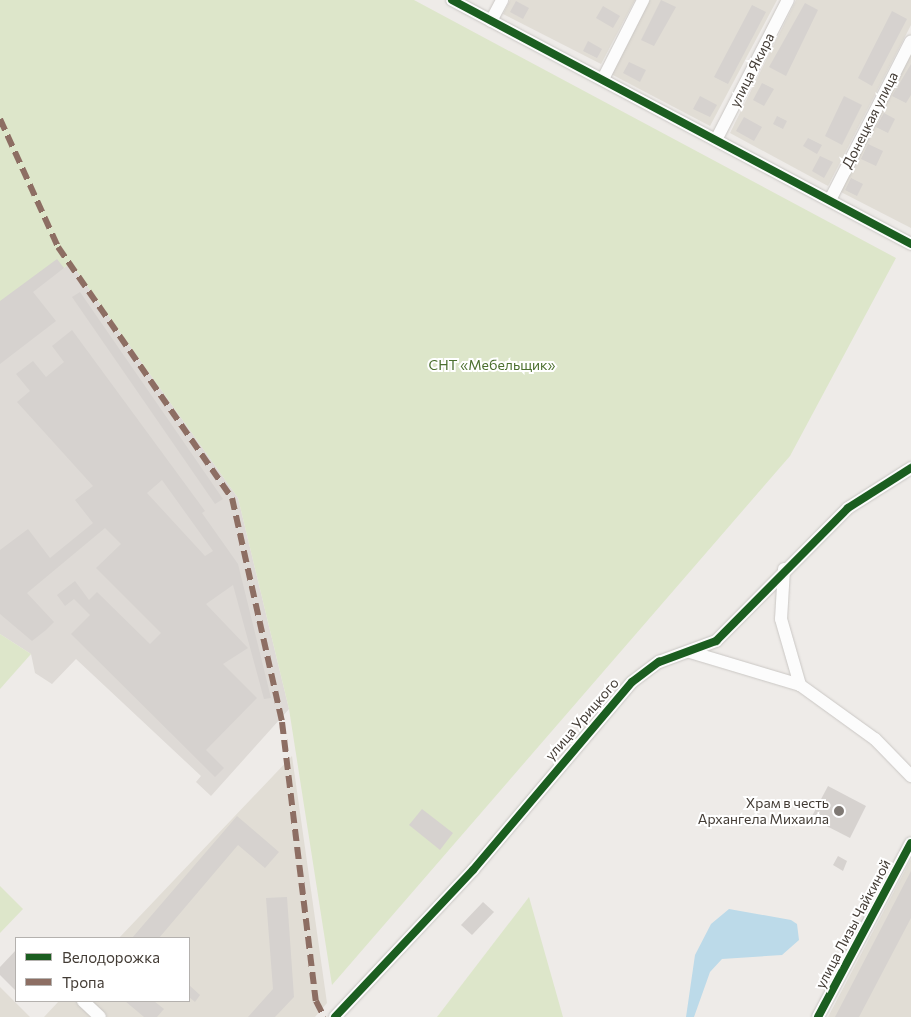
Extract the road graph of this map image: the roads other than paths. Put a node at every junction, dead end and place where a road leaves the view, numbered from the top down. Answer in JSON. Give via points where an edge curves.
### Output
{"nodes":[{"id":1,"x":452,"y":0,"type":"edge"},
{"id":2,"x":502,"y":0,"type":"edge"},
{"id":3,"x":643,"y":0,"type":"edge"},
{"id":4,"x":788,"y":0,"type":"edge"},
{"id":5,"x":491,"y":21,"type":"junction"},
{"id":6,"x":911,"y":41,"type":"edge"},
{"id":7,"x":603,"y":79,"type":"junction"},
{"id":8,"x":716,"y":140,"type":"junction"},
{"id":9,"x":830,"y":200,"type":"junction"},
{"id":10,"x":911,"y":244,"type":"edge"},
{"id":11,"x":911,"y":468,"type":"edge"},
{"id":12,"x":784,"y":569,"type":"junction"},
{"id":13,"x":690,"y":652,"type":"junction"},
{"id":14,"x":800,"y":684,"type":"junction"},
{"id":15,"x":911,"y":776,"type":"edge"},
{"id":16,"x":911,"y":843,"type":"edge"},
{"id":17,"x":84,"y":1002,"type":"edge"},
{"id":18,"x":100,"y":1017,"type":"edge"},
{"id":19,"x":335,"y":1017,"type":"edge"},
{"id":20,"x":818,"y":1017,"type":"edge"}],
"edges":[{"from":1,"to":5,"type":"street"},
{"from":2,"to":5,"type":"street"},
{"from":3,"to":7,"type":"street"},
{"from":4,"to":8,"type":"street","name":"улица Якира"},
{"from":5,"to":7,"type":"street"},
{"from":6,"to":9,"type":"street","name":"Донецкая улица"},
{"from":7,"to":8,"type":"street"},
{"from":8,"to":9,"type":"street"},
{"from":9,"to":10,"type":"street"},
{"from":11,"to":12,"type":"street","name":"улица Урицкого","via":[[848,508]]},
{"from":12,"to":13,"type":"street","name":"улица Урицкого","via":[[716,641]]},
{"from":12,"to":14,"type":"street","via":[[781,619]]},
{"from":13,"to":14,"type":"street"},
{"from":13,"to":19,"type":"street","name":"улица Урицкого","via":[[659,662],[632,682],[473,870]]},
{"from":14,"to":15,"type":"street","via":[[875,740]]},
{"from":16,"to":20,"type":"street","name":"улица Лизы Чайкиной"},
{"from":17,"to":18,"type":"street"}]}
